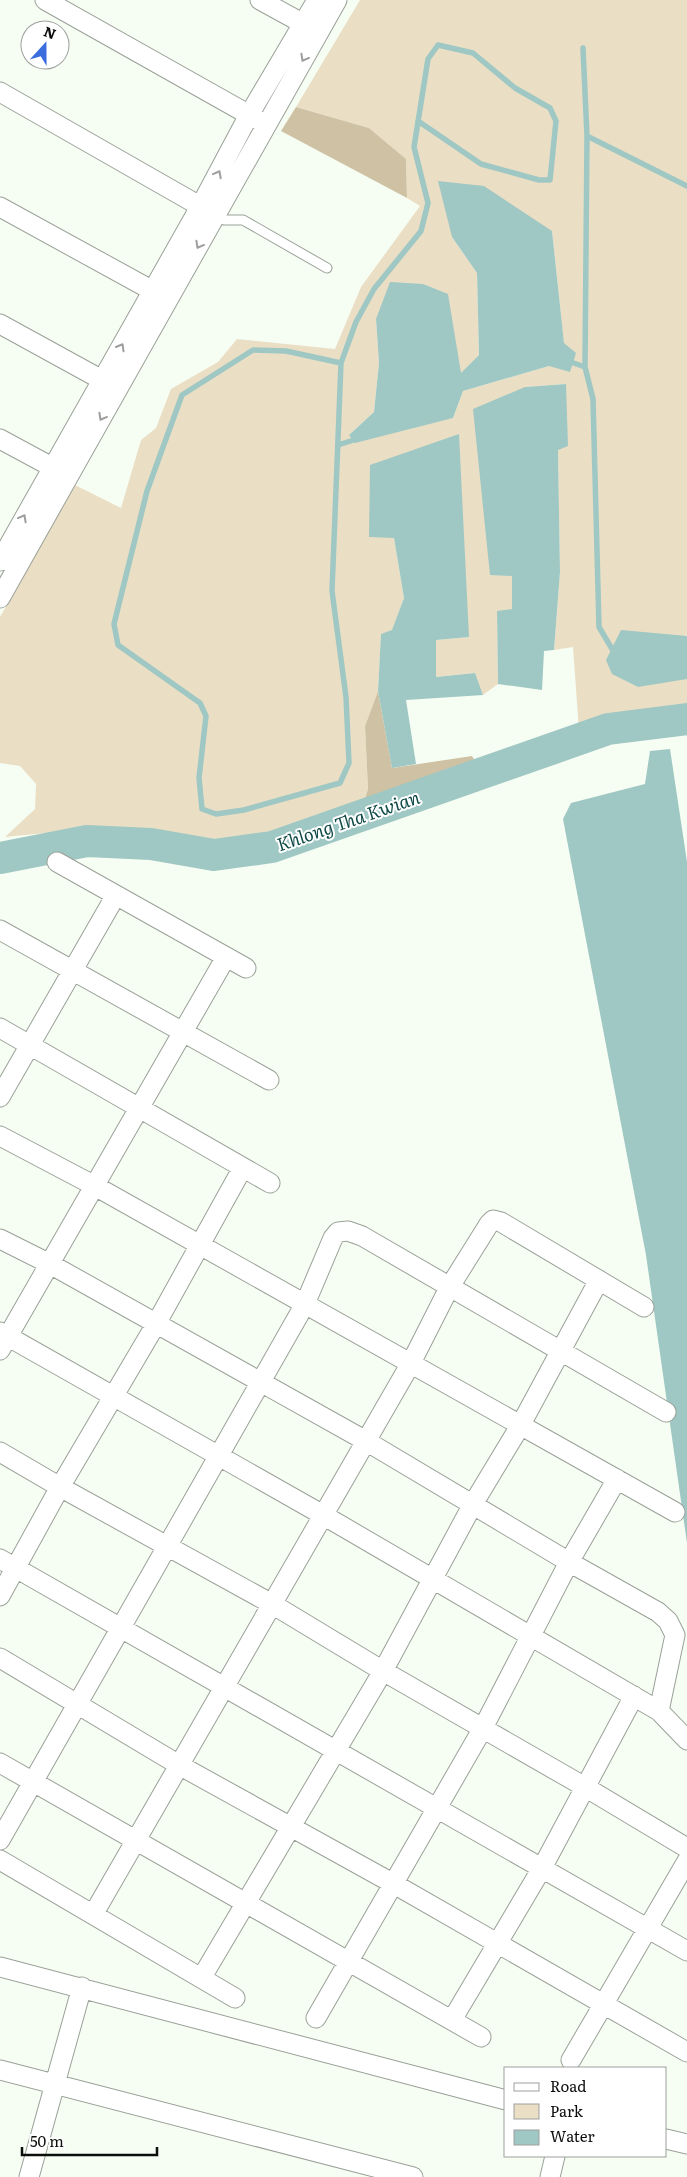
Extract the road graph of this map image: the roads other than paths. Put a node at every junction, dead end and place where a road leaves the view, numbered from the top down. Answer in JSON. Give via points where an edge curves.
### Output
{"nodes":[{"id":1,"x":45,"y":0,"type":"edge"},
{"id":2,"x":260,"y":0,"type":"edge"},
{"id":3,"x":317,"y":0,"type":"edge"},
{"id":4,"x":337,"y":0,"type":"edge"},
{"id":5,"x":311,"y":28,"type":"junction"},
{"id":6,"x":0,"y":92,"type":"edge"},
{"id":7,"x":249,"y":116,"type":"junction"},
{"id":8,"x":267,"y":125,"type":"junction"},
{"id":9,"x":0,"y":207,"type":"edge"},
{"id":10,"x":208,"y":211,"type":"junction"},
{"id":11,"x":327,"y":268,"type":"dead end"},
{"id":12,"x":161,"y":295,"type":"junction"},
{"id":13,"x":0,"y":324,"type":"edge"},
{"id":14,"x":110,"y":385,"type":"junction"},
{"id":15,"x":0,"y":439,"type":"edge"},
{"id":16,"x":51,"y":468,"type":"junction"},
{"id":17,"x":70,"y":476,"type":"junction"},
{"id":18,"x":4,"y":577,"type":"edge"},
{"id":19,"x":57,"y":862,"type":"dead end"},
{"id":20,"x":116,"y":895,"type":"junction"},
{"id":21,"x":0,"y":930,"type":"edge"},
{"id":22,"x":226,"y":957,"type":"junction"},
{"id":23,"x":246,"y":968,"type":"dead end"},
{"id":24,"x":72,"y":970,"type":"junction"},
{"id":25,"x":0,"y":1028,"type":"edge"},
{"id":26,"x":182,"y":1031,"type":"junction"},
{"id":27,"x":30,"y":1045,"type":"junction"},
{"id":28,"x":269,"y":1080,"type":"dead end"},
{"id":29,"x":0,"y":1097,"type":"edge"},
{"id":30,"x":139,"y":1109,"type":"junction"},
{"id":31,"x":0,"y":1136,"type":"edge"},
{"id":32,"x":242,"y":1169,"type":"junction"},
{"id":33,"x":270,"y":1184,"type":"dead end"},
{"id":34,"x":95,"y":1186,"type":"junction"},
{"id":35,"x":0,"y":1238,"type":"edge"},
{"id":36,"x":200,"y":1246,"type":"junction"},
{"id":37,"x":50,"y":1264,"type":"junction"},
{"id":38,"x":599,"y":1280,"type":"junction"},
{"id":39,"x":449,"y":1288,"type":"junction"},
{"id":40,"x":304,"y":1304,"type":"junction"},
{"id":41,"x":644,"y":1307,"type":"dead end"},
{"id":42,"x":156,"y":1324,"type":"junction"},
{"id":43,"x":3,"y":1340,"type":"edge"},
{"id":44,"x":560,"y":1350,"type":"junction"},
{"id":45,"x":410,"y":1363,"type":"junction"},
{"id":46,"x":260,"y":1382,"type":"junction"},
{"id":47,"x":113,"y":1396,"type":"junction"},
{"id":48,"x":666,"y":1412,"type":"dead end"},
{"id":49,"x":520,"y":1426,"type":"junction"},
{"id":50,"x":366,"y":1441,"type":"junction"},
{"id":51,"x":0,"y":1452,"type":"edge"},
{"id":52,"x":218,"y":1456,"type":"junction"},
{"id":53,"x":617,"y":1479,"type":"junction"},
{"id":54,"x":60,"y":1487,"type":"junction"},
{"id":55,"x":473,"y":1504,"type":"junction"},
{"id":56,"x":675,"y":1512,"type":"dead end"},
{"id":57,"x":323,"y":1515,"type":"junction"},
{"id":58,"x":167,"y":1545,"type":"junction"},
{"id":59,"x":569,"y":1562,"type":"junction"},
{"id":60,"x":8,"y":1564,"type":"edge"},
{"id":61,"x":433,"y":1580,"type":"junction"},
{"id":62,"x":0,"y":1596,"type":"edge"},
{"id":63,"x":272,"y":1604,"type":"junction"},
{"id":64,"x":121,"y":1627,"type":"junction"},
{"id":65,"x":529,"y":1637,"type":"junction"},
{"id":66,"x":0,"y":1658,"type":"edge"},
{"id":67,"x":383,"y":1671,"type":"junction"},
{"id":68,"x":224,"y":1686,"type":"junction"},
{"id":69,"x":634,"y":1696,"type":"junction"},
{"id":70,"x":77,"y":1704,"type":"junction"},
{"id":71,"x":658,"y":1712,"type":"junction"},
{"id":72,"x":483,"y":1728,"type":"junction"},
{"id":73,"x":687,"y":1740,"type":"edge"},
{"id":74,"x":335,"y":1750,"type":"junction"},
{"id":75,"x":0,"y":1763,"type":"edge"},
{"id":76,"x":179,"y":1765,"type":"junction"},
{"id":77,"x":33,"y":1782,"type":"junction"},
{"id":78,"x":585,"y":1787,"type":"junction"},
{"id":79,"x":438,"y":1808,"type":"junction"},
{"id":80,"x":292,"y":1827,"type":"junction"},
{"id":81,"x":0,"y":1840,"type":"edge"},
{"id":82,"x":136,"y":1840,"type":"junction"},
{"id":83,"x":687,"y":1848,"type":"edge"},
{"id":84,"x":0,"y":1860,"type":"edge"},
{"id":85,"x":687,"y":1861,"type":"edge"},
{"id":86,"x":542,"y":1868,"type":"junction"},
{"id":87,"x":394,"y":1884,"type":"junction"},
{"id":88,"x":247,"y":1903,"type":"junction"},
{"id":89,"x":94,"y":1913,"type":"junction"},
{"id":90,"x":648,"y":1928,"type":"junction"},
{"id":91,"x":498,"y":1945,"type":"junction"},
{"id":92,"x":687,"y":1951,"type":"edge"},
{"id":93,"x":350,"y":1961,"type":"junction"},
{"id":94,"x":0,"y":1967,"type":"edge"},
{"id":95,"x":202,"y":1977,"type":"junction"},
{"id":96,"x":82,"y":1987,"type":"junction"},
{"id":97,"x":235,"y":1998,"type":"dead end"},
{"id":98,"x":603,"y":2006,"type":"junction"},
{"id":99,"x":316,"y":2018,"type":"dead end"},
{"id":100,"x":452,"y":2020,"type":"junction"},
{"id":101,"x":481,"y":2037,"type":"dead end"},
{"id":102,"x":687,"y":2052,"type":"edge"},
{"id":103,"x":571,"y":2060,"type":"dead end"},
{"id":104,"x":0,"y":2070,"type":"edge"},
{"id":105,"x":56,"y":2084,"type":"junction"},
{"id":106,"x":504,"y":2099,"type":"edge"},
{"id":107,"x":667,"y":2139,"type":"edge"},
{"id":108,"x":687,"y":2144,"type":"edge"},
{"id":109,"x":555,"y":2157,"type":"edge"},
{"id":110,"x":29,"y":2177,"type":"edge"},
{"id":111,"x":413,"y":2177,"type":"edge"},
{"id":112,"x":550,"y":2177,"type":"edge"}],
"edges":[{"from":1,"to":7,"type":"street"},
{"from":2,"to":5,"type":"street"},
{"from":3,"to":5,"type":"street"},
{"from":4,"to":5,"type":"street"},
{"from":5,"to":7,"type":"street"},
{"from":5,"to":8,"type":"street","one_way":true},
{"from":6,"to":10,"type":"street"},
{"from":7,"to":8,"type":"street"},
{"from":10,"to":7,"type":"street","one_way":true},
{"from":8,"to":10,"type":"street"},
{"from":9,"to":12,"type":"street"},
{"from":10,"to":11,"type":"lane","via":[[224,220],[243,220]]},
{"from":10,"to":12,"type":"street"},
{"from":12,"to":14,"type":"street"},
{"from":13,"to":14,"type":"street"},
{"from":14,"to":16,"type":"street"},
{"from":14,"to":17,"type":"street","one_way":true},
{"from":15,"to":16,"type":"street"},
{"from":16,"to":17,"type":"street"},
{"from":18,"to":16,"type":"street","one_way":true},
{"from":17,"to":18,"type":"street"},
{"from":19,"to":20,"type":"street"},
{"from":20,"to":22,"type":"street"},
{"from":20,"to":24,"type":"street"},
{"from":21,"to":24,"type":"street"},
{"from":22,"to":23,"type":"street"},
{"from":22,"to":26,"type":"street"},
{"from":24,"to":26,"type":"street"},
{"from":24,"to":27,"type":"street"},
{"from":25,"to":27,"type":"street"},
{"from":26,"to":28,"type":"street"},
{"from":26,"to":30,"type":"street"},
{"from":27,"to":29,"type":"street"},
{"from":27,"to":30,"type":"street"},
{"from":30,"to":32,"type":"street"},
{"from":30,"to":34,"type":"street"},
{"from":31,"to":34,"type":"street"},
{"from":32,"to":33,"type":"street"},
{"from":32,"to":36,"type":"street"},
{"from":34,"to":36,"type":"street"},
{"from":34,"to":37,"type":"street"},
{"from":35,"to":37,"type":"street"},
{"from":36,"to":40,"type":"street"},
{"from":36,"to":42,"type":"street"},
{"from":37,"to":42,"type":"street"},
{"from":37,"to":43,"type":"street"},
{"from":38,"to":39,"type":"street","via":[[493,1220]]},
{"from":38,"to":41,"type":"street"},
{"from":38,"to":44,"type":"street"},
{"from":39,"to":40,"type":"street","via":[[362,1236],[348,1231],[338,1232]]},
{"from":39,"to":44,"type":"street"},
{"from":39,"to":45,"type":"street"},
{"from":40,"to":45,"type":"street"},
{"from":40,"to":46,"type":"street"},
{"from":42,"to":46,"type":"street"},
{"from":42,"to":47,"type":"street"},
{"from":43,"to":47,"type":"street"},
{"from":44,"to":48,"type":"street"},
{"from":44,"to":49,"type":"street"},
{"from":45,"to":49,"type":"street"},
{"from":45,"to":50,"type":"street"},
{"from":46,"to":50,"type":"street"},
{"from":46,"to":52,"type":"street"},
{"from":47,"to":52,"type":"street"},
{"from":47,"to":54,"type":"street"},
{"from":49,"to":53,"type":"street"},
{"from":49,"to":55,"type":"street"},
{"from":50,"to":55,"type":"street"},
{"from":50,"to":57,"type":"street"},
{"from":51,"to":54,"type":"street"},
{"from":52,"to":57,"type":"street"},
{"from":52,"to":58,"type":"street"},
{"from":53,"to":56,"type":"street"},
{"from":53,"to":59,"type":"street"},
{"from":54,"to":58,"type":"street"},
{"from":54,"to":60,"type":"street"},
{"from":55,"to":59,"type":"street"},
{"from":55,"to":61,"type":"street"},
{"from":57,"to":61,"type":"street"},
{"from":57,"to":63,"type":"street"},
{"from":58,"to":63,"type":"street"},
{"from":58,"to":64,"type":"street"},
{"from":59,"to":65,"type":"street"},
{"from":59,"to":71,"type":"street","via":[[658,1612],[668,1621],[675,1635]]},
{"from":60,"to":62,"type":"street"},
{"from":60,"to":64,"type":"street"},
{"from":61,"to":65,"type":"street"},
{"from":61,"to":67,"type":"street"},
{"from":63,"to":67,"type":"street"},
{"from":63,"to":68,"type":"street"},
{"from":64,"to":68,"type":"street"},
{"from":64,"to":70,"type":"street"},
{"from":65,"to":69,"type":"street"},
{"from":65,"to":72,"type":"street"},
{"from":66,"to":70,"type":"street"},
{"from":67,"to":72,"type":"street"},
{"from":67,"to":74,"type":"street"},
{"from":68,"to":74,"type":"street"},
{"from":68,"to":76,"type":"street"},
{"from":69,"to":71,"type":"street"},
{"from":69,"to":78,"type":"street"},
{"from":70,"to":76,"type":"street"},
{"from":70,"to":77,"type":"street"},
{"from":71,"to":73,"type":"street"},
{"from":72,"to":78,"type":"street"},
{"from":72,"to":79,"type":"street"},
{"from":74,"to":79,"type":"street"},
{"from":74,"to":80,"type":"street"},
{"from":75,"to":77,"type":"street"},
{"from":76,"to":80,"type":"street"},
{"from":76,"to":82,"type":"street"},
{"from":77,"to":81,"type":"street"},
{"from":77,"to":82,"type":"street"},
{"from":78,"to":83,"type":"street"},
{"from":78,"to":86,"type":"street"},
{"from":79,"to":86,"type":"street"},
{"from":79,"to":87,"type":"street"},
{"from":80,"to":87,"type":"street"},
{"from":80,"to":88,"type":"street"},
{"from":82,"to":88,"type":"street"},
{"from":82,"to":89,"type":"street"},
{"from":84,"to":89,"type":"street"},
{"from":85,"to":90,"type":"street"},
{"from":86,"to":90,"type":"street"},
{"from":86,"to":91,"type":"street"},
{"from":87,"to":91,"type":"street"},
{"from":87,"to":93,"type":"street"},
{"from":88,"to":93,"type":"street"},
{"from":88,"to":95,"type":"street"},
{"from":89,"to":95,"type":"street"},
{"from":90,"to":92,"type":"street"},
{"from":90,"to":98,"type":"street"},
{"from":91,"to":98,"type":"street"},
{"from":91,"to":100,"type":"street"},
{"from":93,"to":99,"type":"street"},
{"from":93,"to":100,"type":"street"},
{"from":94,"to":96,"type":"street"},
{"from":95,"to":97,"type":"street"},
{"from":96,"to":105,"type":"street"},
{"from":96,"to":106,"type":"street"},
{"from":98,"to":102,"type":"street"},
{"from":98,"to":103,"type":"street"},
{"from":100,"to":101,"type":"street"},
{"from":104,"to":105,"type":"street"},
{"from":105,"to":110,"type":"street"},
{"from":105,"to":111,"type":"street"},
{"from":107,"to":108,"type":"street"},
{"from":109,"to":112,"type":"street"}]}
